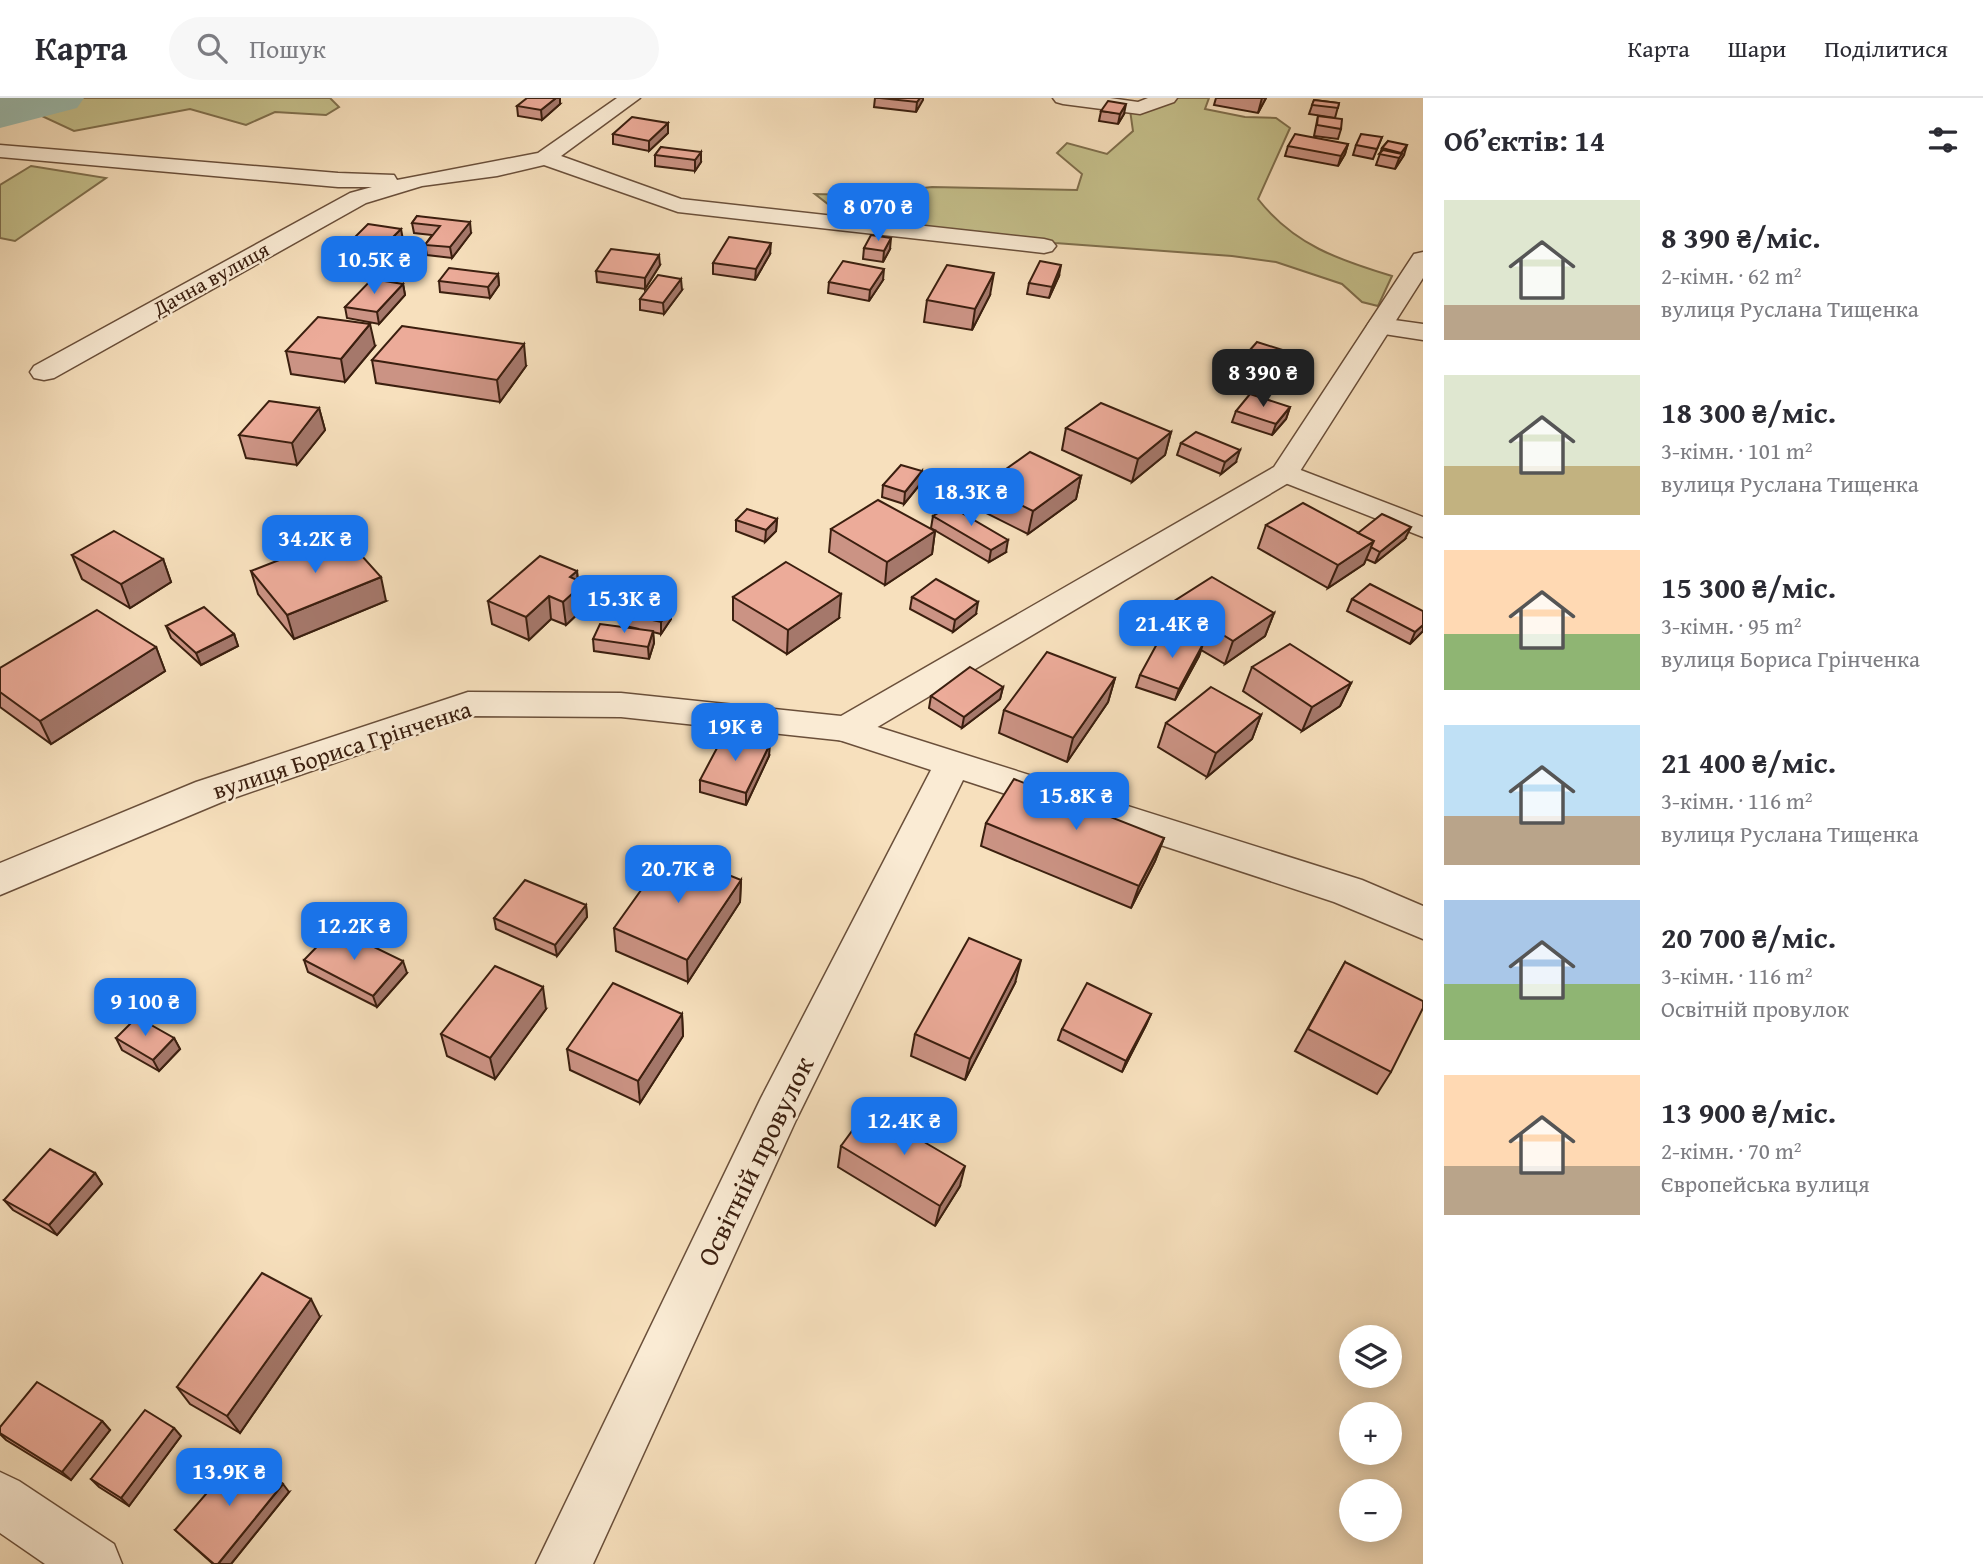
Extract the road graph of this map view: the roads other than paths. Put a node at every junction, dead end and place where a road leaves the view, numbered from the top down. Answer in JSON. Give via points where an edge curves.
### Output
{"nodes":[{"id":1,"x":630,"y":98,"type":"edge"},
{"id":2,"x":1063,"y":98,"type":"edge"},
{"id":3,"x":1167,"y":98,"type":"edge"},
{"id":4,"x":0,"y":151,"type":"edge"},
{"id":5,"x":545,"y":158,"type":"junction"},
{"id":6,"x":420,"y":180,"type":"junction"},
{"id":7,"x":1044,"y":246,"type":"dead end"},
{"id":8,"x":1423,"y":259,"type":"edge"},
{"id":9,"x":1380,"y":326,"type":"junction"},
{"id":10,"x":1423,"y":332,"type":"edge"},
{"id":11,"x":44,"y":372,"type":"dead end"},
{"id":12,"x":1285,"y":473,"type":"junction"},
{"id":13,"x":1423,"y":528,"type":"edge"},
{"id":14,"x":846,"y":729,"type":"junction"},
{"id":15,"x":954,"y":762,"type":"junction"},
{"id":16,"x":0,"y":880,"type":"edge"},
{"id":17,"x":1423,"y":922,"type":"edge"},
{"id":18,"x":0,"y":1500,"type":"edge"},
{"id":19,"x":94,"y":1564,"type":"edge"},
{"id":20,"x":564,"y":1564,"type":"edge"}],
"edges":[{"from":1,"to":5,"type":"street","name":"Дачна вулиця"},
{"from":2,"to":3,"type":"street","via":[[1140,108]]},
{"from":4,"to":6,"type":"street","via":[[338,180]]},
{"from":5,"to":6,"type":"street","name":"Дачна вулиця"},
{"from":5,"to":7,"type":"street","via":[[678,205]]},
{"from":6,"to":11,"type":"street","name":"Дачна вулиця","via":[[358,198]]},
{"from":8,"to":9,"type":"street"},
{"from":9,"to":10,"type":"street"},
{"from":9,"to":12,"type":"street"},
{"from":12,"to":13,"type":"street"},
{"from":12,"to":14,"type":"street"},
{"from":14,"to":15,"type":"street","name":"вулиця Бориса Грінченка"},
{"from":14,"to":16,"type":"street","name":"вулиця Бориса Грінченка","via":[[621,705],[468,705],[209,792]]},
{"from":15,"to":17,"type":"street","name":"вулиця Бориса Грінченка","via":[[1348,891]]},
{"from":15,"to":20,"type":"street","name":"Освітній провулок","via":[[778,1112]]},
{"from":18,"to":19,"type":"street"}]}
